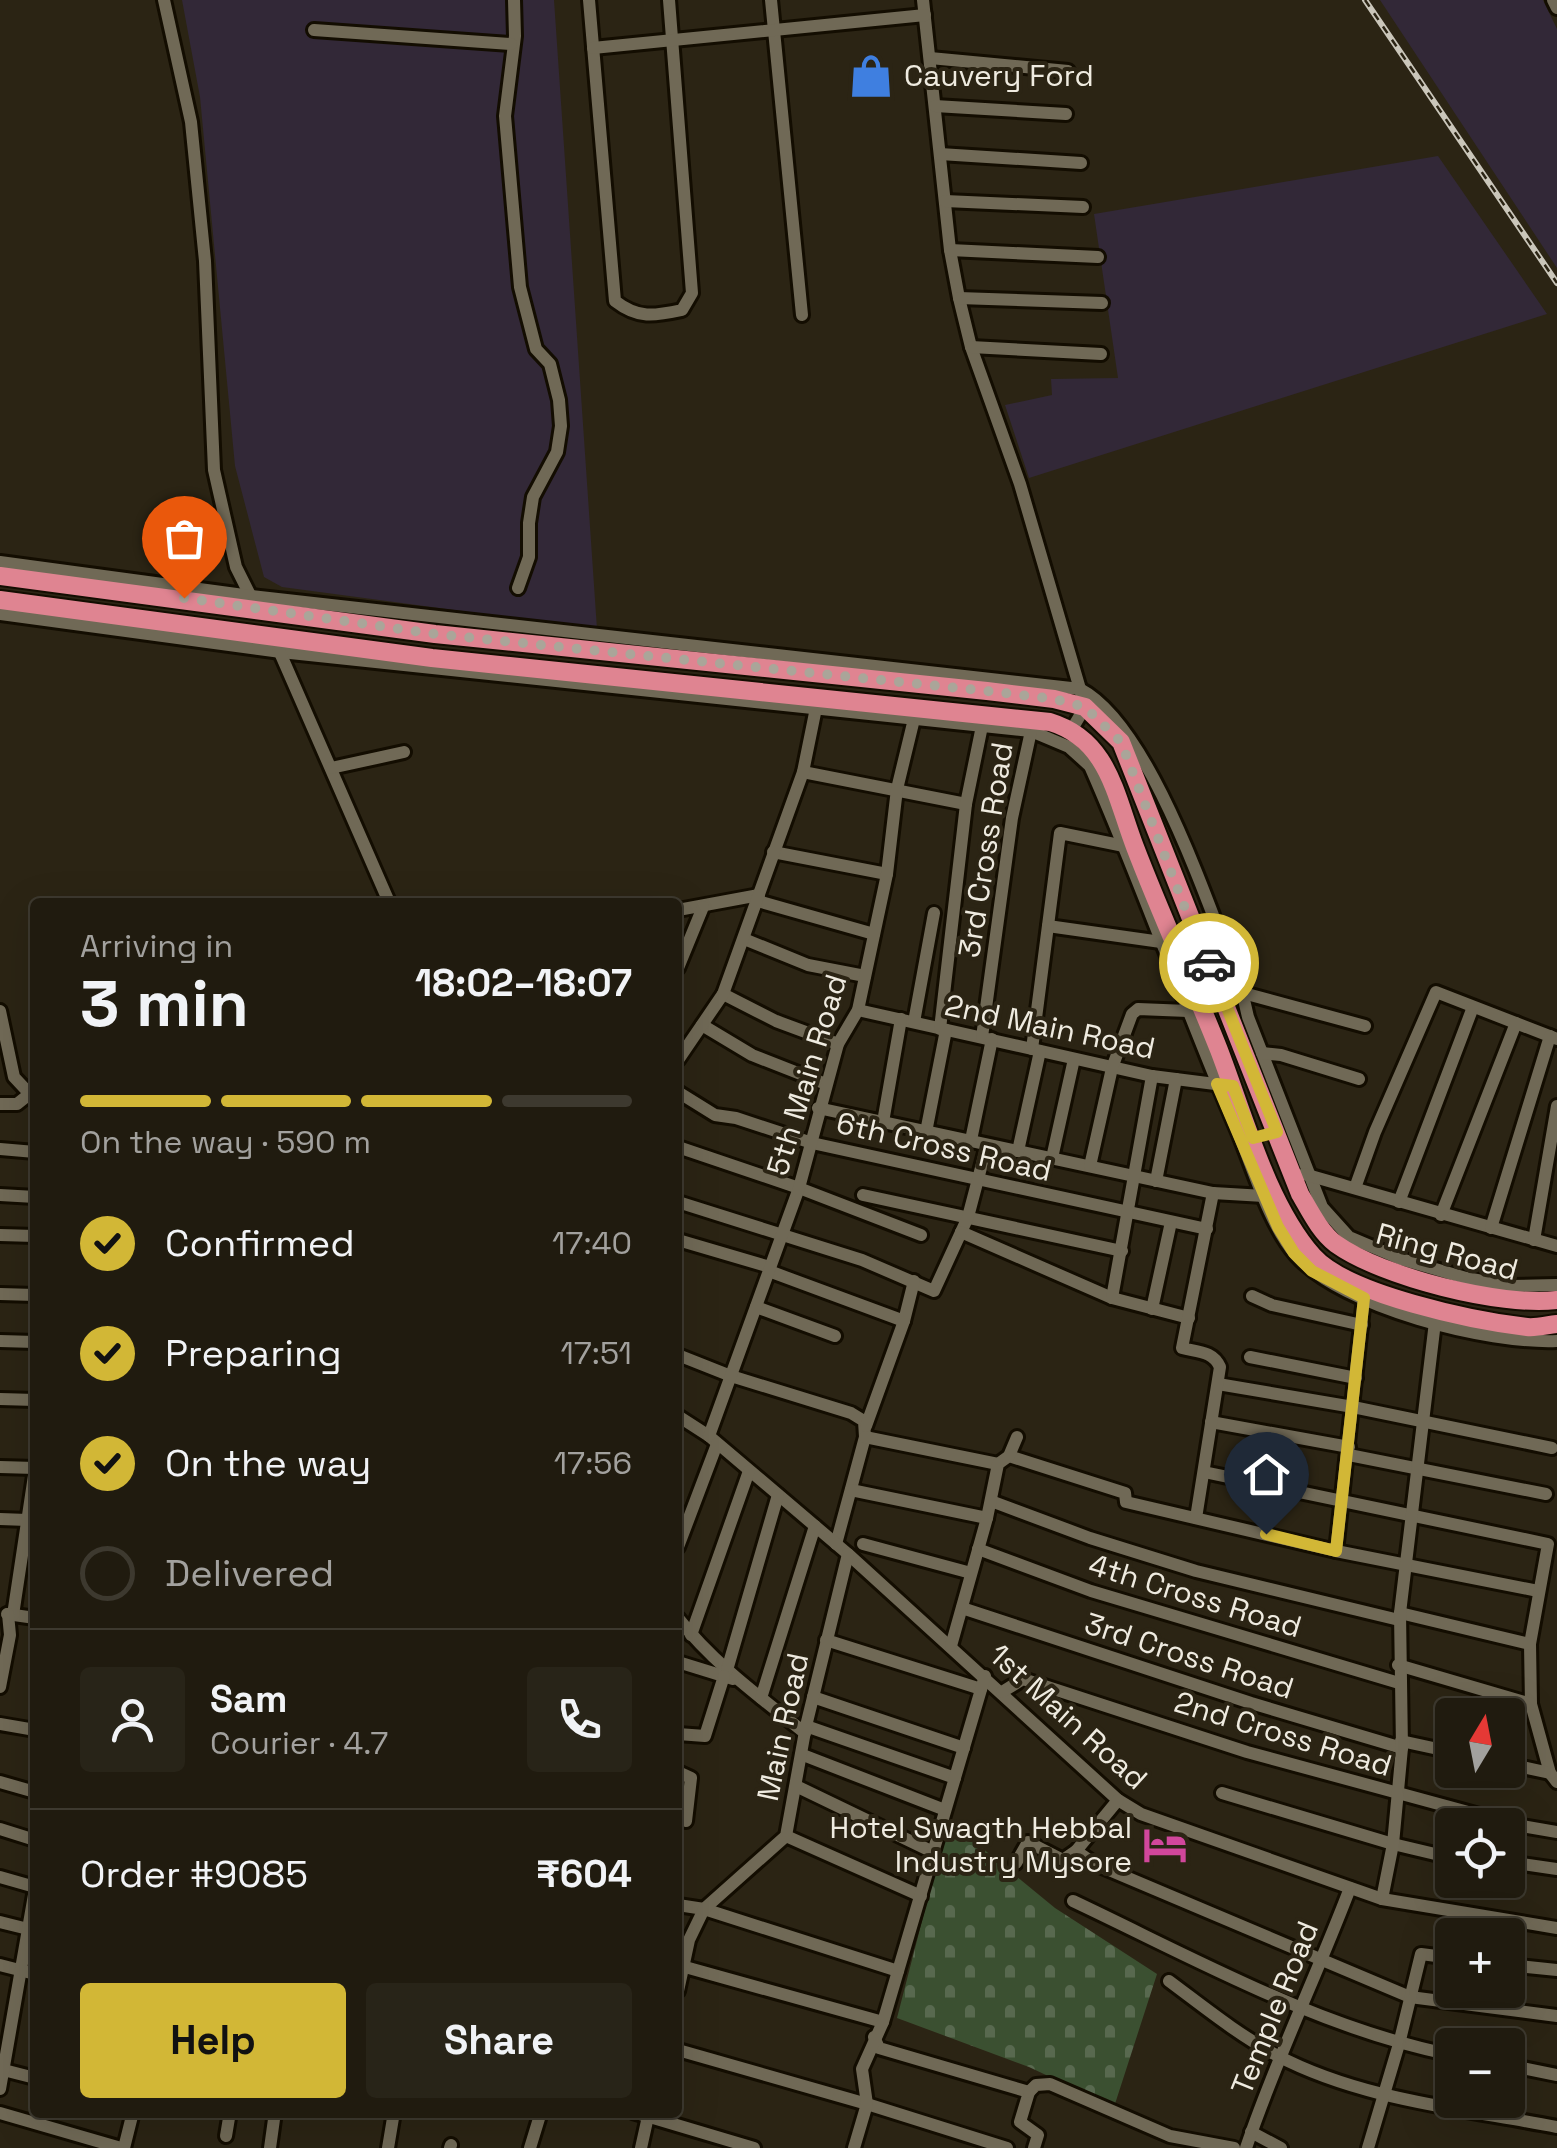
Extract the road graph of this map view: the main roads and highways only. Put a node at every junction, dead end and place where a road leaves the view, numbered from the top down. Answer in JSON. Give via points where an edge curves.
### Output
{"nodes":[{"id":1,"x":0,"y":576,"type":"edge"},
{"id":2,"x":0,"y":600,"type":"edge"},
{"id":3,"x":1277,"y":1132,"type":"junction"},
{"id":4,"x":1253,"y":1138,"type":"junction"},
{"id":5,"x":1557,"y":1300,"type":"edge"},
{"id":6,"x":1557,"y":1324,"type":"edge"}],
"edges":[{"from":1,"to":3,"type":"highway","name":"Ring Road","via":[[254,602],[435,634],[1083,698],[1121,742]]},
{"from":2,"to":4,"type":"highway","name":"Ring Road","via":[[432,658],[1072,729],[1100,756],[1225,1085]]},
{"from":3,"to":4,"type":"highway"},
{"from":3,"to":5,"type":"highway","name":"Ring Road","via":[[1300,1174],[1300,1194],[1333,1242],[1374,1266],[1443,1285],[1531,1303]]},
{"from":4,"to":6,"type":"highway","name":"Ring Road","via":[[1270,1193],[1316,1260],[1364,1288],[1437,1309],[1530,1328]]}]}
